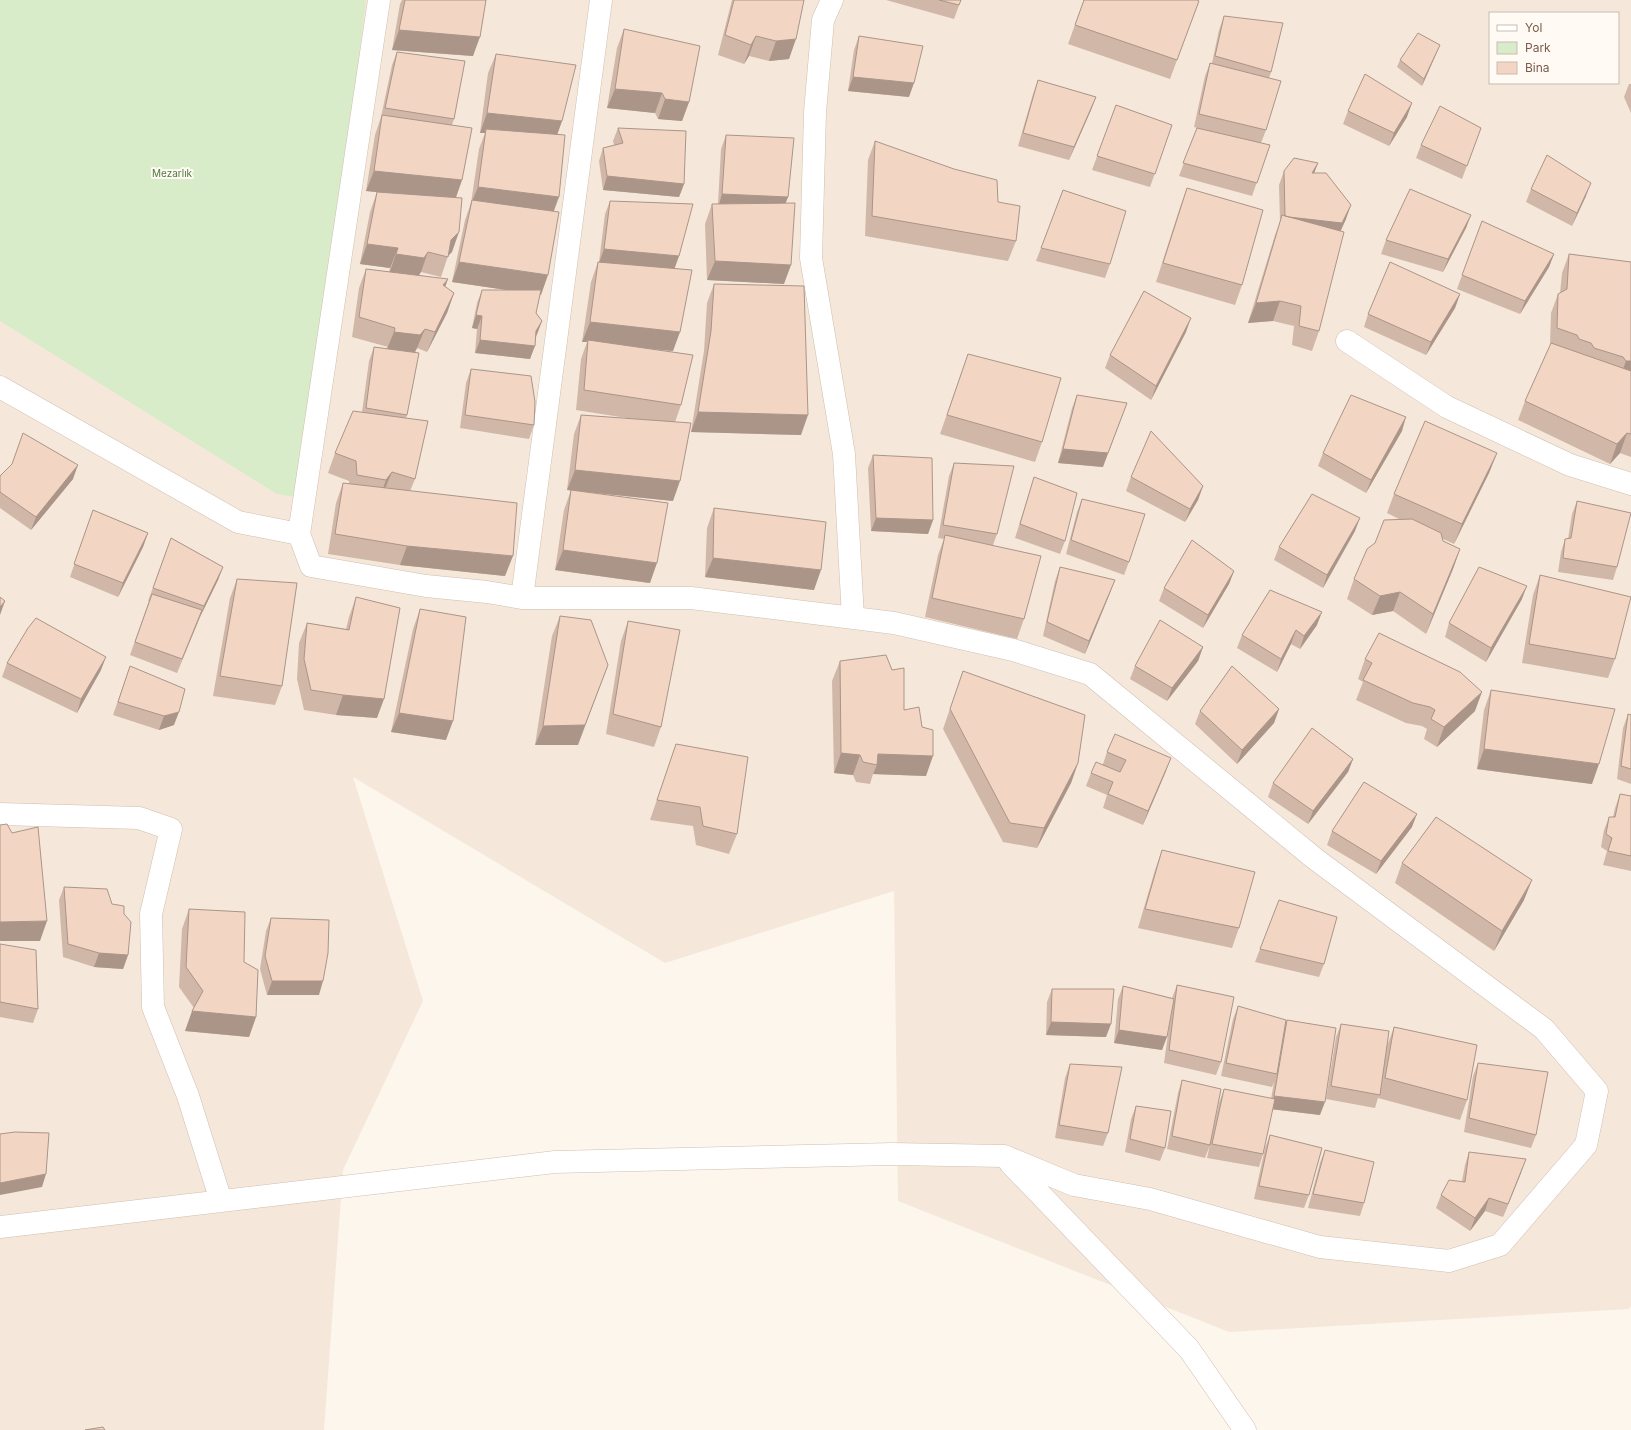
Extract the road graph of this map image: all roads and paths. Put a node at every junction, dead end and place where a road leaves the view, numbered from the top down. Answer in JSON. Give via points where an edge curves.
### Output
{"nodes":[{"id":1,"x":379,"y":0,"type":"edge"},
{"id":2,"x":601,"y":0,"type":"edge"},
{"id":3,"x":832,"y":0,"type":"edge"},
{"id":4,"x":1347,"y":341,"type":"dead end"},
{"id":5,"x":0,"y":387,"type":"edge"},
{"id":6,"x":1631,"y":484,"type":"edge"},
{"id":7,"x":298,"y":534,"type":"junction"},
{"id":8,"x":522,"y":598,"type":"junction"},
{"id":9,"x":853,"y":618,"type":"junction"},
{"id":10,"x":0,"y":814,"type":"edge"},
{"id":11,"x":1004,"y":1156,"type":"junction"},
{"id":12,"x":221,"y":1201,"type":"junction"},
{"id":13,"x":0,"y":1227,"type":"edge"},
{"id":14,"x":1245,"y":1430,"type":"edge"}],
"edges":[{"from":1,"to":7,"type":"street"},
{"from":2,"to":8,"type":"street"},
{"from":3,"to":9,"type":"street","via":[[823,20],[815,112],[811,258],[844,454]]},
{"from":4,"to":6,"type":"street","via":[[1447,407],[1570,465]]},
{"from":5,"to":7,"type":"street","via":[[238,522]]},
{"from":7,"to":8,"type":"street","via":[[311,566],[426,586]]},
{"from":8,"to":9,"type":"street","via":[[691,598]]},
{"from":9,"to":11,"type":"street","via":[[894,623],[1013,650],[1090,674],[1314,858],[1544,1029],[1597,1091],[1586,1145],[1500,1245],[1450,1261],[1320,1247],[1150,1199],[1074,1185]]},
{"from":10,"to":12,"type":"street","via":[[138,818],[171,829],[151,914],[153,1007],[188,1096]]},
{"from":11,"to":12,"type":"street","via":[[892,1154],[554,1162]]},
{"from":11,"to":14,"type":"street","via":[[1189,1349]]},
{"from":12,"to":13,"type":"street"}]}
